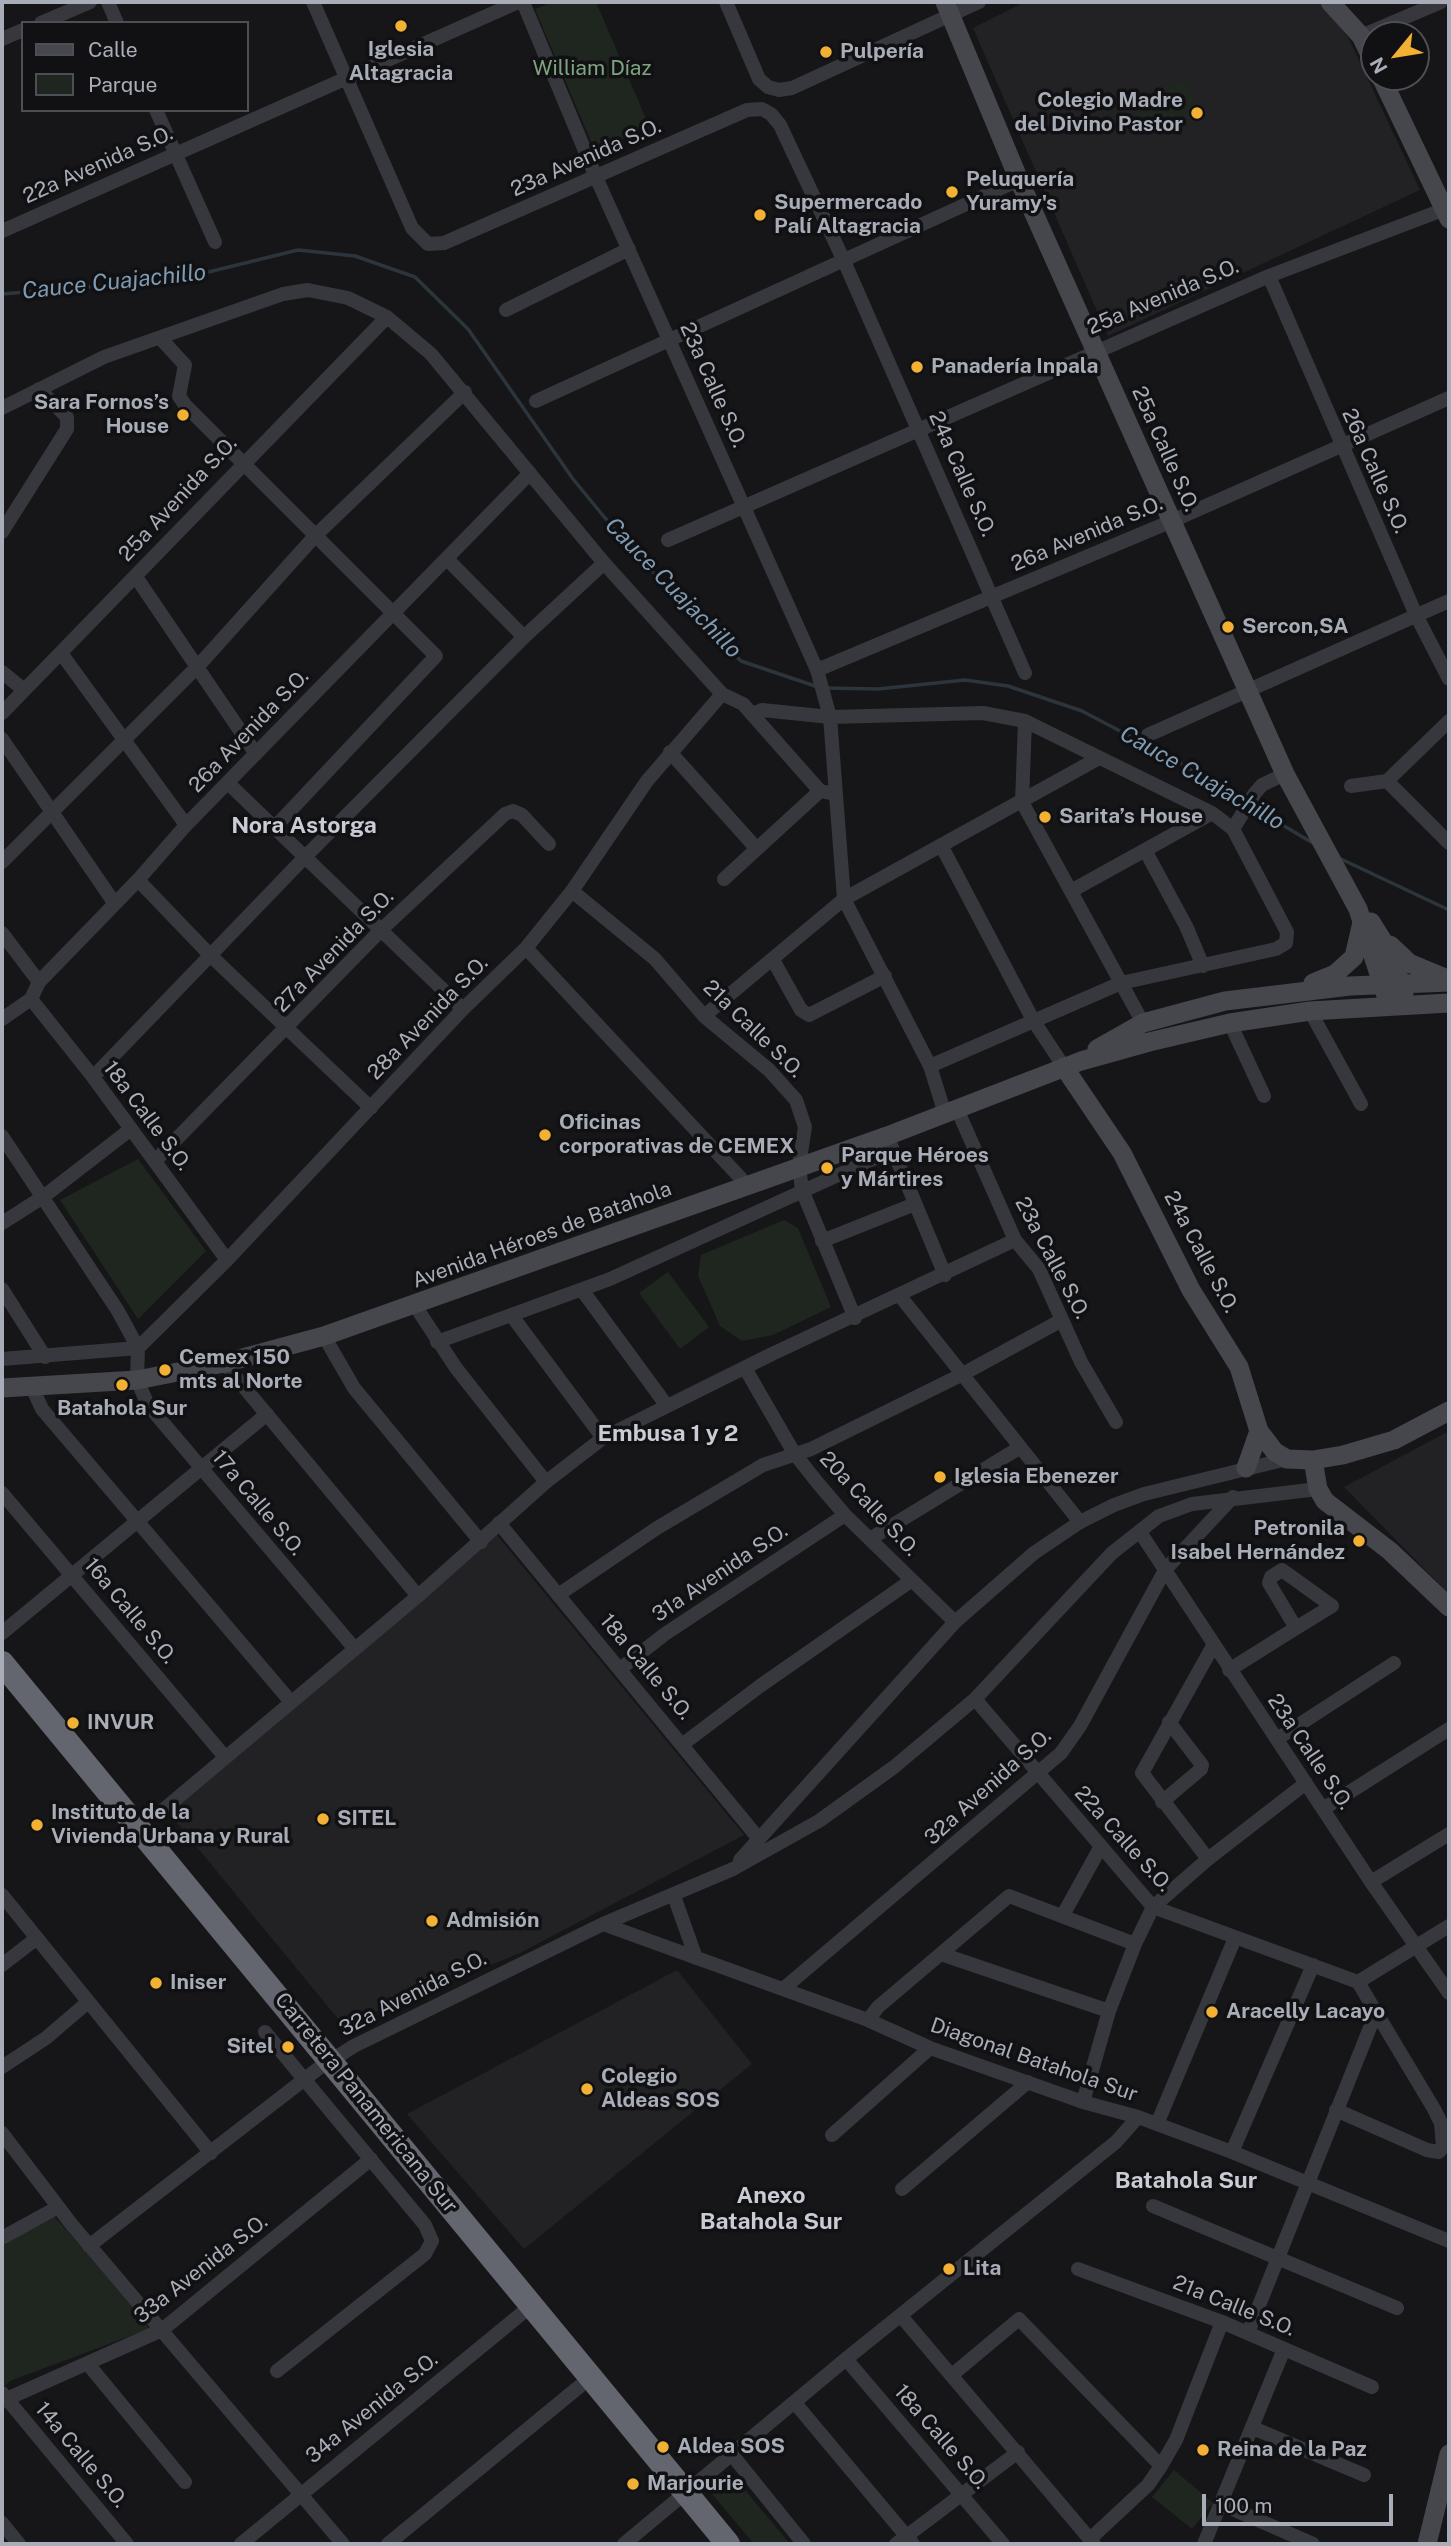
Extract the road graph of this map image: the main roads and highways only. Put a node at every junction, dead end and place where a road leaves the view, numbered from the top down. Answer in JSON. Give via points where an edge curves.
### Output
{"nodes":[{"id":1,"x":2,"y":1663,"type":"edge"},
{"id":2,"x":2,"y":1688,"type":"edge"},
{"id":3,"x":318,"y":2069,"type":"junction"},
{"id":4,"x":526,"y":2309,"type":"junction"},
{"id":5,"x":680,"y":2497,"type":"junction"},
{"id":6,"x":711,"y":2544,"type":"edge"},
{"id":7,"x":728,"y":2544,"type":"edge"}],
"edges":[{"from":1,"to":3,"type":"highway","name":"Carretera Panamericana Sur"},
{"from":2,"to":3,"type":"highway","name":"Carretera Panamericana Sur"},
{"from":3,"to":4,"type":"highway","name":"Carretera Panamericana Sur"},
{"from":4,"to":5,"type":"highway","name":"Carretera Panamericana Sur"},
{"from":4,"to":5,"type":"highway","name":"Carretera Panamericana Sur","via":[[580,2386]]},
{"from":5,"to":6,"type":"highway","name":"Carretera Panamericana Sur"},
{"from":5,"to":7,"type":"highway","name":"Carretera Panamericana Sur"}]}
